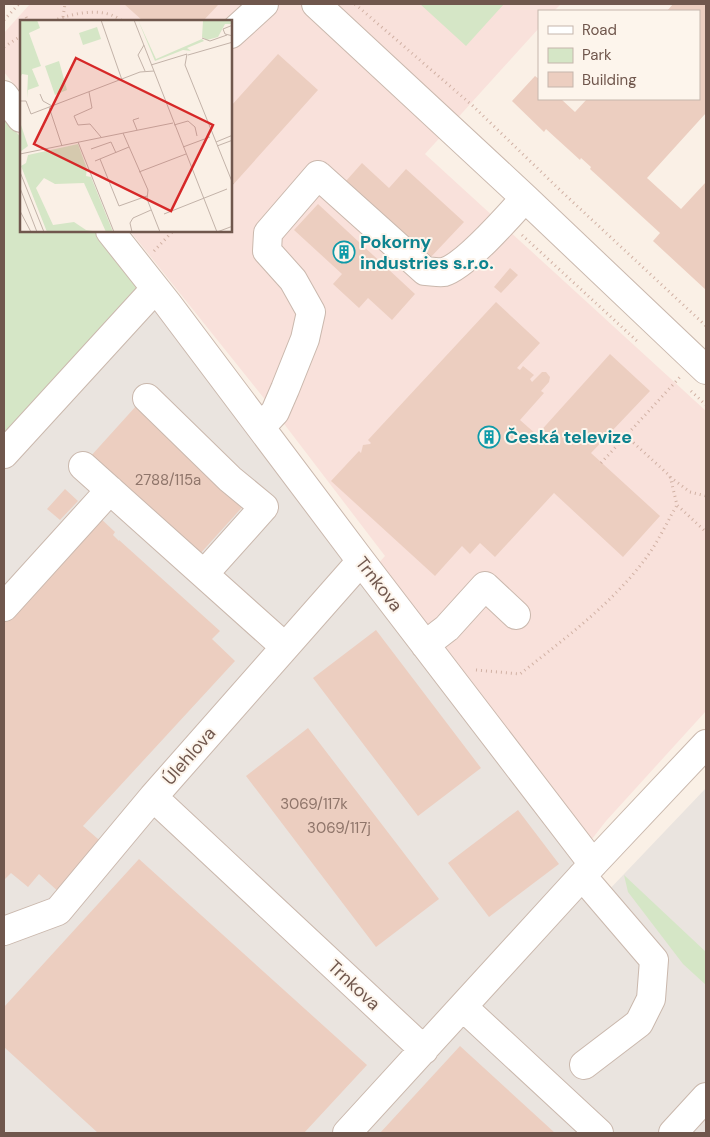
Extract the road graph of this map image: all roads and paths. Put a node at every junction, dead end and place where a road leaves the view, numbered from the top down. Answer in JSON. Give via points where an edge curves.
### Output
{"nodes":[{"id":1,"x":19,"y":4,"type":"edge"},
{"id":2,"x":65,"y":4,"type":"edge"},
{"id":3,"x":264,"y":4,"type":"edge"},
{"id":4,"x":316,"y":4,"type":"edge"},
{"id":5,"x":355,"y":4,"type":"edge"},
{"id":6,"x":362,"y":4,"type":"edge"},
{"id":7,"x":359,"y":8,"type":"junction"},
{"id":8,"x":63,"y":17,"type":"junction"},
{"id":9,"x":4,"y":20,"type":"edge"},
{"id":10,"x":56,"y":20,"type":"edge"},
{"id":11,"x":121,"y":20,"type":"edge"},
{"id":12,"x":232,"y":33,"type":"edge"},
{"id":13,"x":20,"y":37,"type":"edge"},
{"id":14,"x":4,"y":48,"type":"edge"},
{"id":15,"x":4,"y":95,"type":"edge"},
{"id":16,"x":20,"y":117,"type":"edge"},
{"id":17,"x":525,"y":198,"type":"junction"},
{"id":18,"x":505,"y":220,"type":"junction"},
{"id":19,"x":111,"y":232,"type":"edge"},
{"id":20,"x":161,"y":296,"type":"junction"},
{"id":21,"x":706,"y":326,"type":"edge"},
{"id":22,"x":642,"y":345,"type":"dead end"},
{"id":23,"x":694,"y":370,"type":"edge"},
{"id":24,"x":671,"y":372,"type":"dead end"},
{"id":25,"x":147,"y":398,"type":"dead end"},
{"id":26,"x":706,"y":405,"type":"edge"},
{"id":27,"x":260,"y":428,"type":"junction"},
{"id":28,"x":626,"y":436,"type":"junction"},
{"id":29,"x":4,"y":454,"type":"edge"},
{"id":30,"x":601,"y":462,"type":"dead end"},
{"id":31,"x":83,"y":466,"type":"dead end"},
{"id":32,"x":670,"y":476,"type":"junction"},
{"id":33,"x":110,"y":490,"type":"junction"},
{"id":34,"x":706,"y":496,"type":"edge"},
{"id":35,"x":677,"y":505,"type":"junction"},
{"id":36,"x":706,"y":532,"type":"edge"},
{"id":37,"x":361,"y":561,"type":"junction"},
{"id":38,"x":204,"y":574,"type":"junction"},
{"id":39,"x":4,"y":607,"type":"edge"},
{"id":40,"x":516,"y":615,"type":"dead end"},
{"id":41,"x":425,"y":645,"type":"junction"},
{"id":42,"x":285,"y":647,"type":"junction"},
{"id":43,"x":468,"y":669,"type":"dead end"},
{"id":44,"x":706,"y":744,"type":"edge"},
{"id":45,"x":153,"y":797,"type":"junction"},
{"id":46,"x":588,"y":870,"type":"junction"},
{"id":47,"x":8,"y":923,"type":"edge"},
{"id":48,"x":462,"y":1007,"type":"junction"},
{"id":49,"x":424,"y":1050,"type":"junction"},
{"id":50,"x":584,"y":1066,"type":"dead end"},
{"id":51,"x":706,"y":1097,"type":"edge"},
{"id":52,"x":347,"y":1133,"type":"edge"},
{"id":53,"x":599,"y":1133,"type":"edge"},
{"id":54,"x":673,"y":1133,"type":"edge"}],
"edges":[{"from":1,"to":9,"type":"path"},
{"from":2,"to":8,"type":"path"},
{"from":3,"to":12,"type":"street"},
{"from":4,"to":17,"type":"street"},
{"from":5,"to":7,"type":"path"},
{"from":6,"to":7,"type":"path"},
{"from":7,"to":21,"type":"path","via":[[473,106]]},
{"from":8,"to":10,"type":"path"},
{"from":8,"to":11,"type":"path","via":[[93,12]]},
{"from":13,"to":14,"type":"path"},
{"from":15,"to":16,"type":"street"},
{"from":17,"to":18,"type":"street"},
{"from":17,"to":23,"type":"street"},
{"from":18,"to":22,"type":"path"},
{"from":18,"to":27,"type":"street","via":[[459,264],[443,272],[425,271],[318,175],[268,233],[267,250],[293,280],[311,312],[305,340],[285,390],[275,412]]},
{"from":19,"to":20,"type":"street","name":"Trnkova"},
{"from":20,"to":27,"type":"street","name":"Trnkova"},
{"from":20,"to":29,"type":"street"},
{"from":23,"to":24,"type":"path"},
{"from":23,"to":26,"type":"path"},
{"from":23,"to":28,"type":"path"},
{"from":25,"to":38,"type":"street","via":[[230,479],[264,507]]},
{"from":27,"to":37,"type":"street","name":"Trnkova"},
{"from":28,"to":30,"type":"path"},
{"from":28,"to":32,"type":"path"},
{"from":31,"to":33,"type":"street"},
{"from":32,"to":34,"type":"path","via":[[690,492]]},
{"from":32,"to":35,"type":"path"},
{"from":33,"to":38,"type":"street"},
{"from":33,"to":39,"type":"street"},
{"from":35,"to":36,"type":"path"},
{"from":35,"to":43,"type":"path","via":[[647,557],[627,581],[587,620],[520,674]]},
{"from":37,"to":41,"type":"street","name":"Trnkova"},
{"from":37,"to":42,"type":"street","name":"Úlehlova"},
{"from":38,"to":42,"type":"street"},
{"from":40,"to":41,"type":"street","via":[[484,586],[447,628]]},
{"from":41,"to":46,"type":"street","name":"Trnkova"},
{"from":42,"to":45,"type":"street","name":"Úlehlova"},
{"from":44,"to":46,"type":"street"},
{"from":45,"to":47,"type":"street","name":"Úlehlova","via":[[58,912]]},
{"from":45,"to":49,"type":"street","name":"Trnkova"},
{"from":46,"to":48,"type":"street"},
{"from":46,"to":50,"type":"street","name":"Trnkova","via":[[654,960],[651,999],[639,1023]]},
{"from":48,"to":49,"type":"street"},
{"from":48,"to":53,"type":"street"},
{"from":49,"to":52,"type":"street"},
{"from":51,"to":54,"type":"street"}]}
